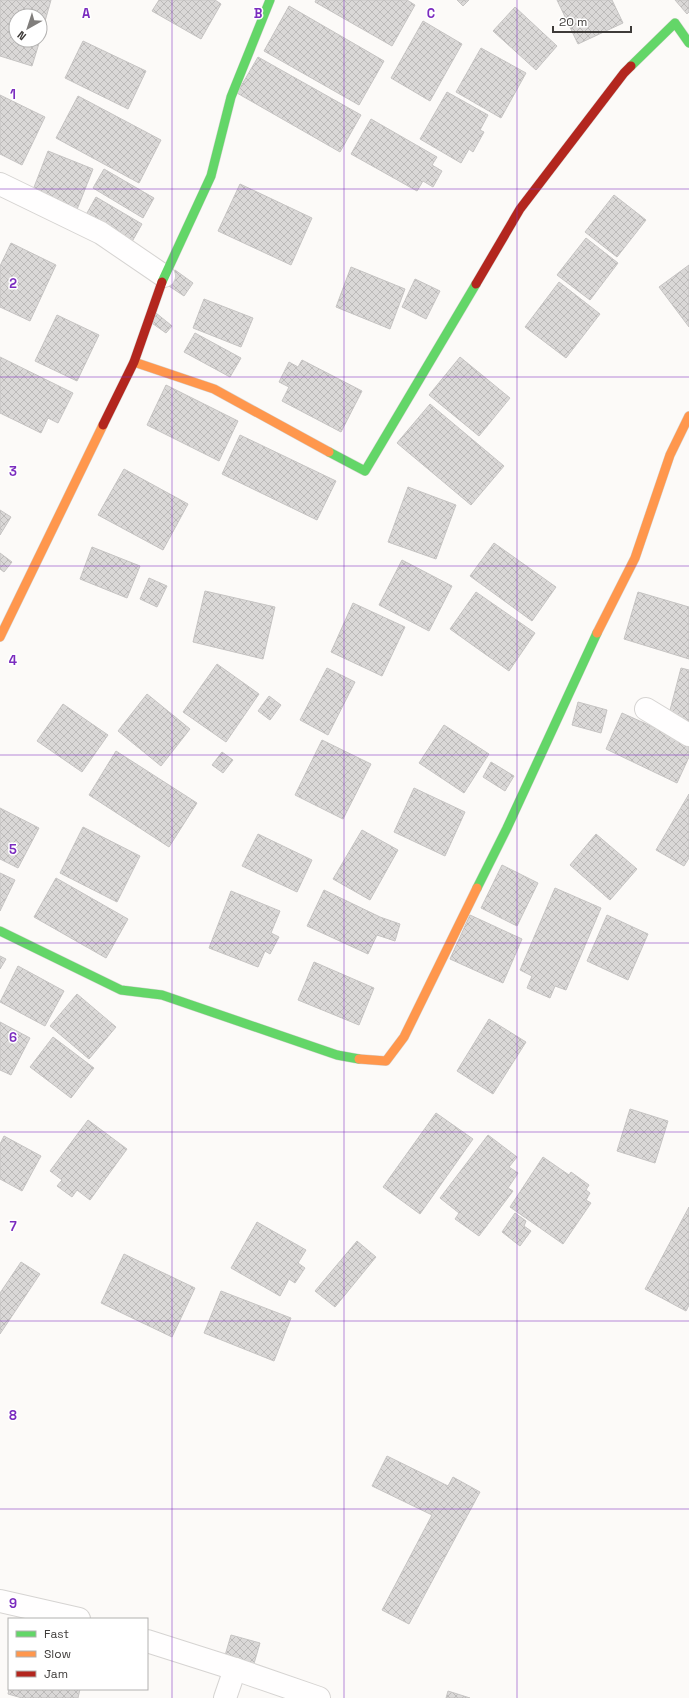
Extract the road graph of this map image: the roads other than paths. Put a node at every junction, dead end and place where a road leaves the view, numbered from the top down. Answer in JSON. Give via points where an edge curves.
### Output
{"nodes":[{"id":1,"x":270,"y":0,"type":"edge"},
{"id":2,"x":689,"y":43,"type":"edge"},
{"id":3,"x":0,"y":184,"type":"edge"},
{"id":4,"x":164,"y":276,"type":"junction"},
{"id":5,"x":134,"y":362,"type":"junction"},
{"id":6,"x":689,"y":416,"type":"edge"},
{"id":7,"x":0,"y":636,"type":"edge"},
{"id":8,"x":646,"y":710,"type":"dead end"},
{"id":9,"x":689,"y":735,"type":"edge"},
{"id":10,"x":0,"y":931,"type":"edge"},
{"id":11,"x":0,"y":1601,"type":"edge"},
{"id":12,"x":75,"y":1618,"type":"edge"},
{"id":13,"x":148,"y":1640,"type":"edge"},
{"id":14,"x":235,"y":1669,"type":"junction"},
{"id":15,"x":225,"y":1698,"type":"edge"},
{"id":16,"x":319,"y":1698,"type":"edge"}],
"edges":[{"from":1,"to":4,"type":"street","via":[[232,97],[211,176]]},
{"from":2,"to":5,"type":"street","via":[[675,23],[624,73],[520,209],[365,471],[214,389]]},
{"from":3,"to":4,"type":"street","via":[[101,233]]},
{"from":4,"to":5,"type":"street"},
{"from":5,"to":7,"type":"street"},
{"from":6,"to":10,"type":"street","via":[[670,455],[635,558],[404,1037],[386,1061],[367,1061],[337,1055],[162,995],[121,990]]},
{"from":8,"to":9,"type":"street"},
{"from":11,"to":12,"type":"street"},
{"from":13,"to":14,"type":"street"},
{"from":14,"to":15,"type":"street"},
{"from":14,"to":16,"type":"street"}]}
